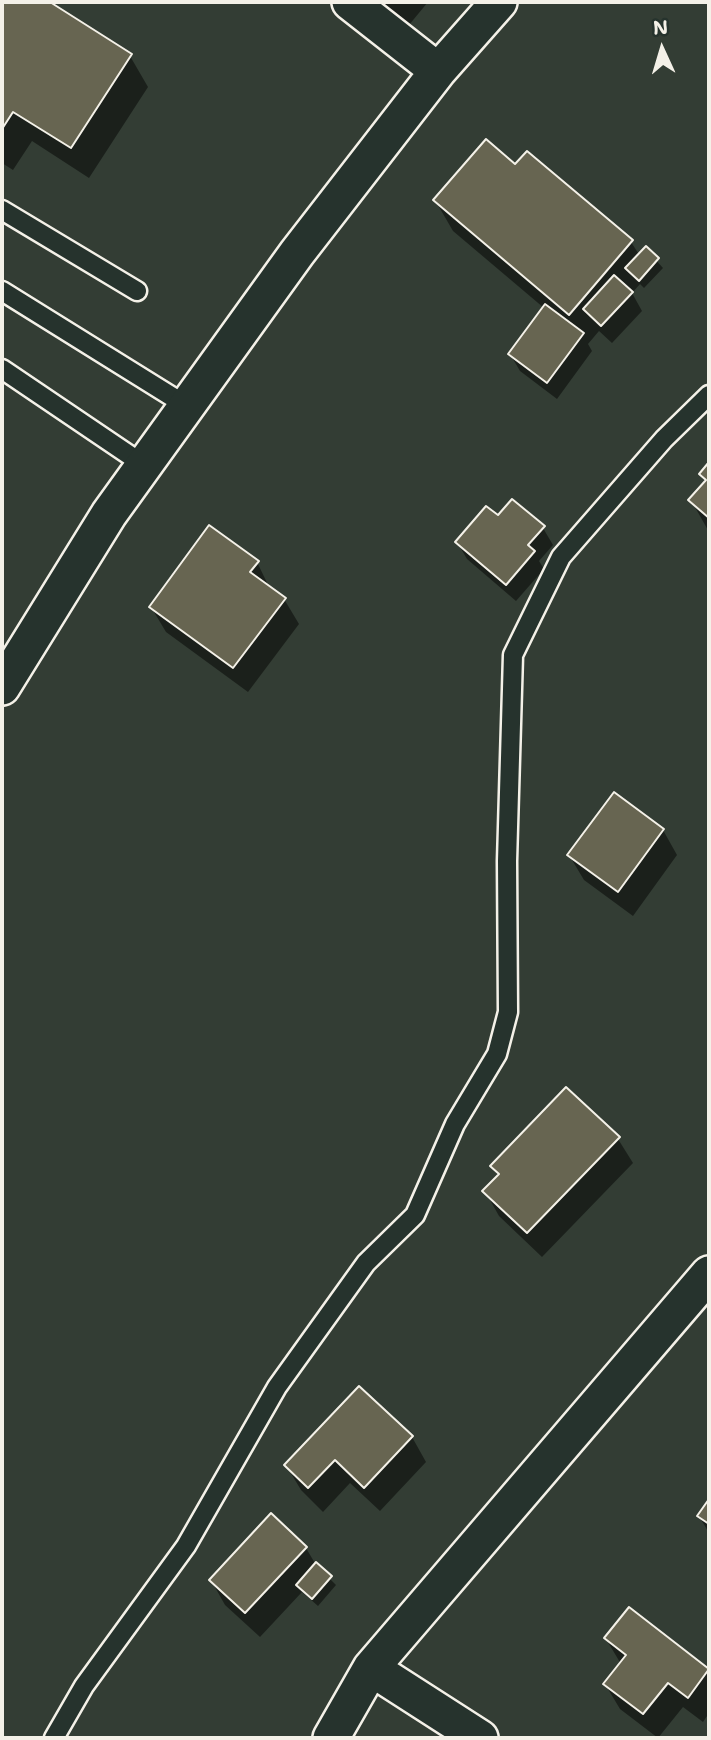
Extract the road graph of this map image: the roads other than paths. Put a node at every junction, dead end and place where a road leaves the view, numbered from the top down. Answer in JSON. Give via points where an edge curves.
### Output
{"nodes":[{"id":1,"x":350,"y":2,"type":"edge"},
{"id":2,"x":499,"y":2,"type":"edge"},
{"id":3,"x":438,"y":71,"type":"junction"},
{"id":4,"x":2,"y":210,"type":"edge"},
{"id":5,"x":2,"y":291,"type":"edge"},
{"id":6,"x":137,"y":291,"type":"dead end"},
{"id":7,"x":2,"y":369,"type":"edge"},
{"id":8,"x":709,"y":395,"type":"edge"},
{"id":9,"x":187,"y":406,"type":"junction"},
{"id":10,"x":144,"y":465,"type":"junction"},
{"id":11,"x":2,"y":687,"type":"edge"},
{"id":12,"x":709,"y":1274,"type":"edge"},
{"id":13,"x":371,"y":1668,"type":"junction"},
{"id":14,"x":54,"y":1738,"type":"edge"},
{"id":15,"x":331,"y":1738,"type":"edge"},
{"id":16,"x":480,"y":1738,"type":"edge"}],
"edges":[{"from":1,"to":3,"type":"street"},
{"from":2,"to":3,"type":"street"},
{"from":3,"to":9,"type":"street","via":[[297,253]]},
{"from":4,"to":6,"type":"lane"},
{"from":5,"to":9,"type":"lane"},
{"from":7,"to":10,"type":"lane"},
{"from":8,"to":14,"type":"lane","via":[[664,439],[561,557],[513,655],[508,1012],[496,1054],[455,1124],[415,1215],[366,1263],[276,1387],[186,1546],[83,1686]]},
{"from":9,"to":10,"type":"street"},
{"from":10,"to":11,"type":"street"},
{"from":12,"to":13,"type":"street"},
{"from":13,"to":15,"type":"street"},
{"from":13,"to":16,"type":"street"}]}
